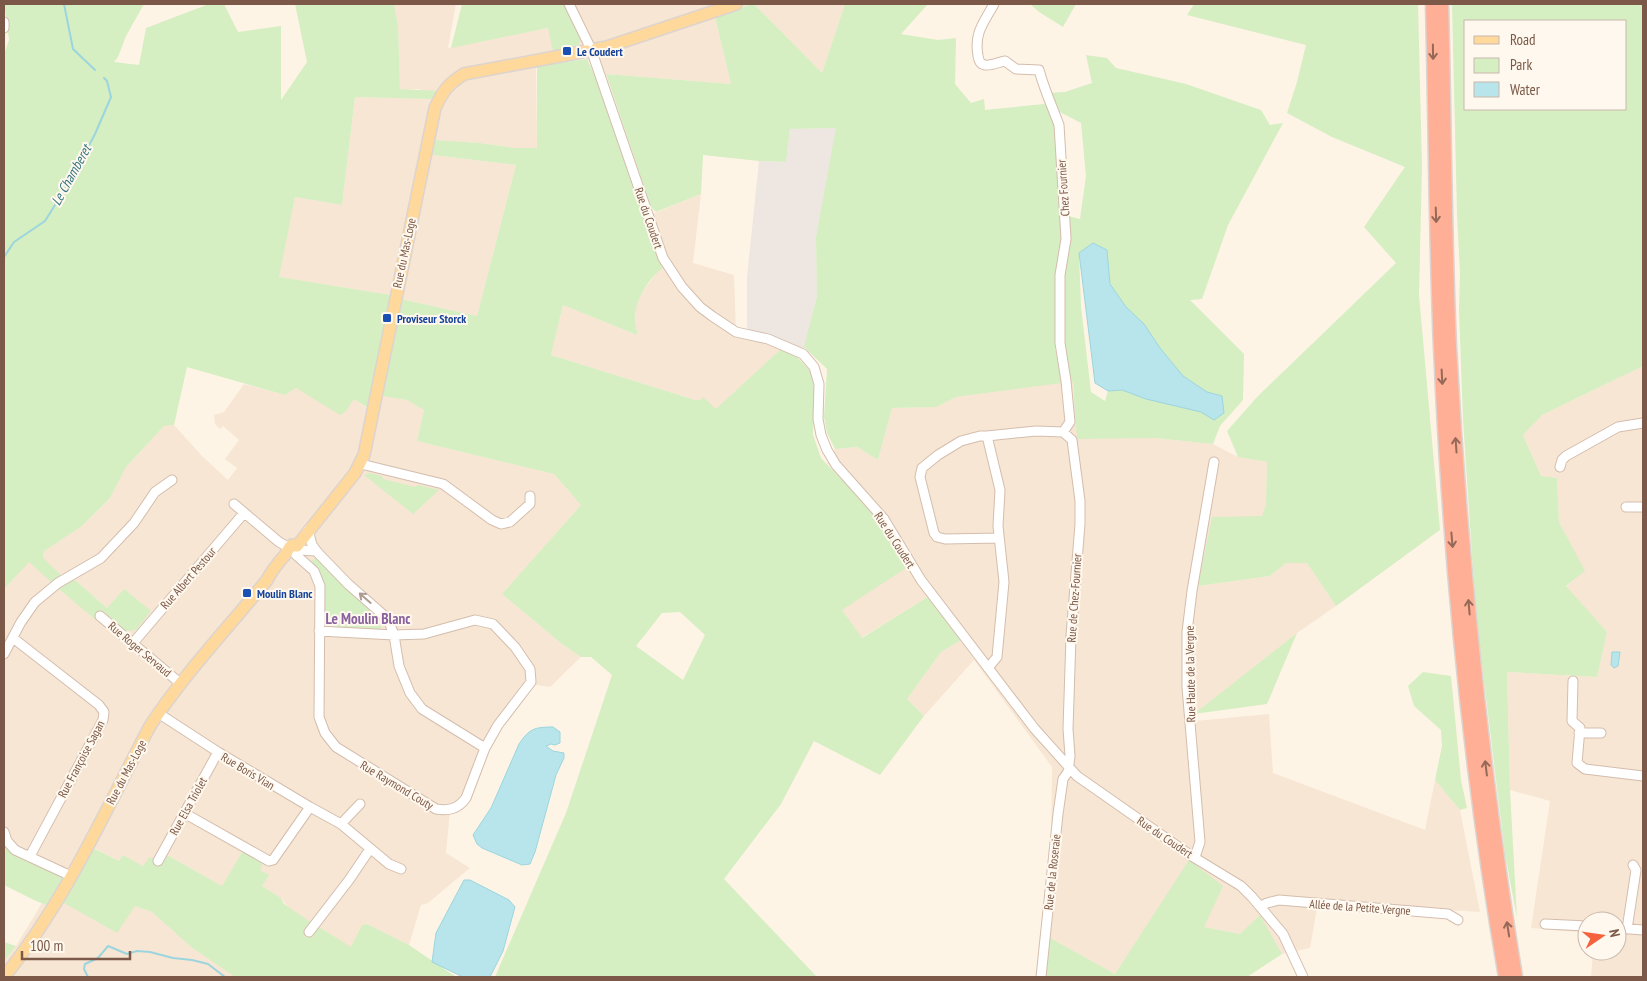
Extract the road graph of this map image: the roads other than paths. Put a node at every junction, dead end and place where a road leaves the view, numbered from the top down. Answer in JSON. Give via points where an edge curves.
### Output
{"nodes":[{"id":1,"x":569,"y":4,"type":"edge"},
{"id":2,"x":736,"y":4,"type":"edge"},
{"id":3,"x":994,"y":4,"type":"edge"},
{"id":4,"x":1432,"y":4,"type":"edge"},
{"id":5,"x":1442,"y":4,"type":"edge"},
{"id":6,"x":4,"y":22,"type":"edge"},
{"id":7,"x":4,"y":28,"type":"edge"},
{"id":8,"x":591,"y":50,"type":"junction"},
{"id":9,"x":1643,"y":423,"type":"edge"},
{"id":10,"x":1063,"y":432,"type":"junction"},
{"id":11,"x":988,"y":436,"type":"junction"},
{"id":12,"x":1214,"y":462,"type":"dead end"},
{"id":13,"x":361,"y":464,"type":"junction"},
{"id":14,"x":1560,"y":467,"type":"dead end"},
{"id":15,"x":172,"y":480,"type":"dead end"},
{"id":16,"x":530,"y":496,"type":"dead end"},
{"id":17,"x":234,"y":504,"type":"dead end"},
{"id":18,"x":1626,"y":507,"type":"dead end"},
{"id":19,"x":1643,"y":507,"type":"edge"},
{"id":20,"x":244,"y":513,"type":"junction"},
{"id":21,"x":308,"y":530,"type":"junction"},
{"id":22,"x":999,"y":538,"type":"junction"},
{"id":23,"x":293,"y":550,"type":"junction"},
{"id":24,"x":316,"y":550,"type":"junction"},
{"id":25,"x":100,"y":616,"type":"dead end"},
{"id":26,"x":319,"y":632,"type":"junction"},
{"id":27,"x":394,"y":635,"type":"junction"},
{"id":28,"x":13,"y":638,"type":"junction"},
{"id":29,"x":133,"y":642,"type":"junction"},
{"id":30,"x":4,"y":654,"type":"edge"},
{"id":31,"x":988,"y":668,"type":"junction"},
{"id":32,"x":1573,"y":681,"type":"dead end"},
{"id":33,"x":180,"y":683,"type":"junction"},
{"id":34,"x":158,"y":713,"type":"junction"},
{"id":35,"x":1579,"y":733,"type":"junction"},
{"id":36,"x":1601,"y":734,"type":"dead end"},
{"id":37,"x":486,"y":748,"type":"junction"},
{"id":38,"x":218,"y":752,"type":"junction"},
{"id":39,"x":1068,"y":767,"type":"junction"},
{"id":40,"x":1643,"y":776,"type":"edge"},
{"id":41,"x":360,"y":804,"type":"dead end"},
{"id":42,"x":310,"y":808,"type":"junction"},
{"id":43,"x":184,"y":813,"type":"junction"},
{"id":44,"x":341,"y":824,"type":"junction"},
{"id":45,"x":4,"y":832,"type":"edge"},
{"id":46,"x":370,"y":849,"type":"junction"},
{"id":47,"x":30,"y":856,"type":"junction"},
{"id":48,"x":1195,"y":857,"type":"junction"},
{"id":49,"x":158,"y":860,"type":"dead end"},
{"id":50,"x":1633,"y":865,"type":"dead end"},
{"id":51,"x":401,"y":870,"type":"dead end"},
{"id":52,"x":71,"y":876,"type":"junction"},
{"id":53,"x":1261,"y":906,"type":"junction"},
{"id":54,"x":1626,"y":911,"type":"edge"},
{"id":55,"x":1458,"y":920,"type":"dead end"},
{"id":56,"x":1545,"y":924,"type":"dead end"},
{"id":57,"x":1577,"y":926,"type":"edge"},
{"id":58,"x":1627,"y":928,"type":"edge"},
{"id":59,"x":1643,"y":930,"type":"edge"},
{"id":60,"x":309,"y":932,"type":"dead end"},
{"id":61,"x":4,"y":977,"type":"edge"},
{"id":62,"x":1041,"y":977,"type":"edge"},
{"id":63,"x":1303,"y":977,"type":"edge"},
{"id":64,"x":1505,"y":977,"type":"edge"},
{"id":65,"x":1516,"y":977,"type":"edge"}],
"edges":[{"from":1,"to":8,"type":"street","name":"Rue du Coudert"},
{"from":2,"to":8,"type":"main road","name":"Rue du Mas-Loge"},
{"from":3,"to":10,"type":"street","name":"Chez Fournier","via":[[978,34],[979,61],[986,65],[1005,61],[1016,69],[1039,70],[1058,124],[1066,240],[1060,275],[1060,343],[1070,422]]},
{"from":4,"to":64,"type":"highway","one_way":true,"via":[[1439,329],[1448,499],[1463,676]]},
{"from":65,"to":5,"type":"highway","one_way":true,"via":[[1488,786],[1459,495],[1447,254]]},
{"from":6,"to":7,"type":"street"},
{"from":8,"to":13,"type":"main road","name":"Rue du Mas-Loge","via":[[464,74],[444,90],[434,108]]},
{"from":8,"to":31,"type":"street","name":"Rue du Coudert","via":[[666,265],[700,307],[712,316],[736,332],[768,339],[803,354],[814,366],[819,384],[818,419],[827,450],[836,465],[884,519],[921,580]]},
{"from":9,"to":14,"type":"street","via":[[1611,431],[1566,456]]},
{"from":10,"to":11,"type":"street"},
{"from":10,"to":39,"type":"street","name":"Rue de Chez-Fournier","via":[[1072,440],[1080,500],[1071,636]]},
{"from":11,"to":22,"type":"street","via":[[1000,490]]},
{"from":11,"to":22,"type":"street","via":[[961,441],[922,468],[920,477],[937,537]]},
{"from":12,"to":48,"type":"street","name":"Rue Haute de la Vergne","via":[[1187,632],[1187,687],[1200,842]]},
{"from":13,"to":16,"type":"street","via":[[443,484],[502,524],[510,522],[530,504]]},
{"from":13,"to":21,"type":"main road","name":"Rue du Mas-Loge"},
{"from":15,"to":28,"type":"street","via":[[155,492],[134,523],[101,558],[58,583],[35,602]]},
{"from":17,"to":20,"type":"street"},
{"from":18,"to":19,"type":"street"},
{"from":20,"to":23,"type":"street"},
{"from":20,"to":29,"type":"street","name":"Rue Albert Pestour"},
{"from":21,"to":23,"type":"main road","name":"Rue du Mas-Loge"},
{"from":21,"to":24,"type":"street"},
{"from":22,"to":31,"type":"street","via":[[1004,598],[997,658]]},
{"from":23,"to":24,"type":"street"},
{"from":23,"to":26,"type":"street","name":"Rue Raymond Couty","via":[[318,578]]},
{"from":23,"to":33,"type":"main road","name":"Rue du Mas-Loge"},
{"from":27,"to":24,"type":"street","one_way":true,"via":[[388,619]]},
{"from":25,"to":29,"type":"street","name":"Rue Roger Servaud"},
{"from":26,"to":27,"type":"street","name":"Rue Raymond Couty"},
{"from":26,"to":37,"type":"street","name":"Rue Raymond Couty","via":[[319,717],[325,733],[336,747],[436,809],[446,811],[462,804],[466,798]]},
{"from":27,"to":37,"type":"street","via":[[399,666],[410,693],[422,709]]},
{"from":27,"to":37,"type":"street","name":"Rue Raymond Couty","via":[[424,634],[475,620],[493,624],[515,647],[530,669],[531,682],[498,725]]},
{"from":28,"to":30,"type":"street"},
{"from":28,"to":47,"type":"street","name":"Rue Françoise Sagan","via":[[100,705],[104,712],[103,720]]},
{"from":29,"to":33,"type":"street","name":"Rue Roger Servaud"},
{"from":31,"to":39,"type":"street","name":"Rue du Coudert"},
{"from":32,"to":35,"type":"street","via":[[1572,721],[1580,728]]},
{"from":33,"to":34,"type":"main road","name":"Rue du Mas-Loge"},
{"from":34,"to":38,"type":"street","name":"Rue Boris Vian"},
{"from":34,"to":52,"type":"main road","name":"Rue du Mas-Loge"},
{"from":35,"to":36,"type":"street"},
{"from":35,"to":40,"type":"street","via":[[1578,763],[1585,769]]},
{"from":38,"to":42,"type":"street","name":"Rue Boris Vian"},
{"from":38,"to":43,"type":"street","name":"Rue Elsa Triolet"},
{"from":39,"to":48,"type":"street","name":"Rue du Coudert"},
{"from":39,"to":62,"type":"street","name":"Rue de la Roseraie","via":[[1058,814]]},
{"from":41,"to":44,"type":"street"},
{"from":42,"to":43,"type":"street","via":[[273,860],[269,861]]},
{"from":42,"to":44,"type":"street","name":"Rue Boris Vian"},
{"from":43,"to":49,"type":"street","name":"Rue Elsa Triolet"},
{"from":44,"to":46,"type":"street","name":"Rue Boris Vian"},
{"from":45,"to":47,"type":"street","via":[[15,850]]},
{"from":46,"to":51,"type":"street","name":"Rue Boris Vian"},
{"from":46,"to":60,"type":"street"},
{"from":47,"to":52,"type":"street"},
{"from":48,"to":53,"type":"street","name":"Rue du Coudert","via":[[1241,886]]},
{"from":50,"to":54,"type":"street","via":[[1636,870]]},
{"from":52,"to":61,"type":"main road","name":"Rue du Mas-Loge"},
{"from":53,"to":55,"type":"street","name":"Allée de la Petite Vergne","via":[[1279,900],[1448,914]]},
{"from":53,"to":63,"type":"street","name":"Rue du Coudert","via":[[1283,934]]},
{"from":56,"to":57,"type":"street"},
{"from":58,"to":59,"type":"street"}]}
